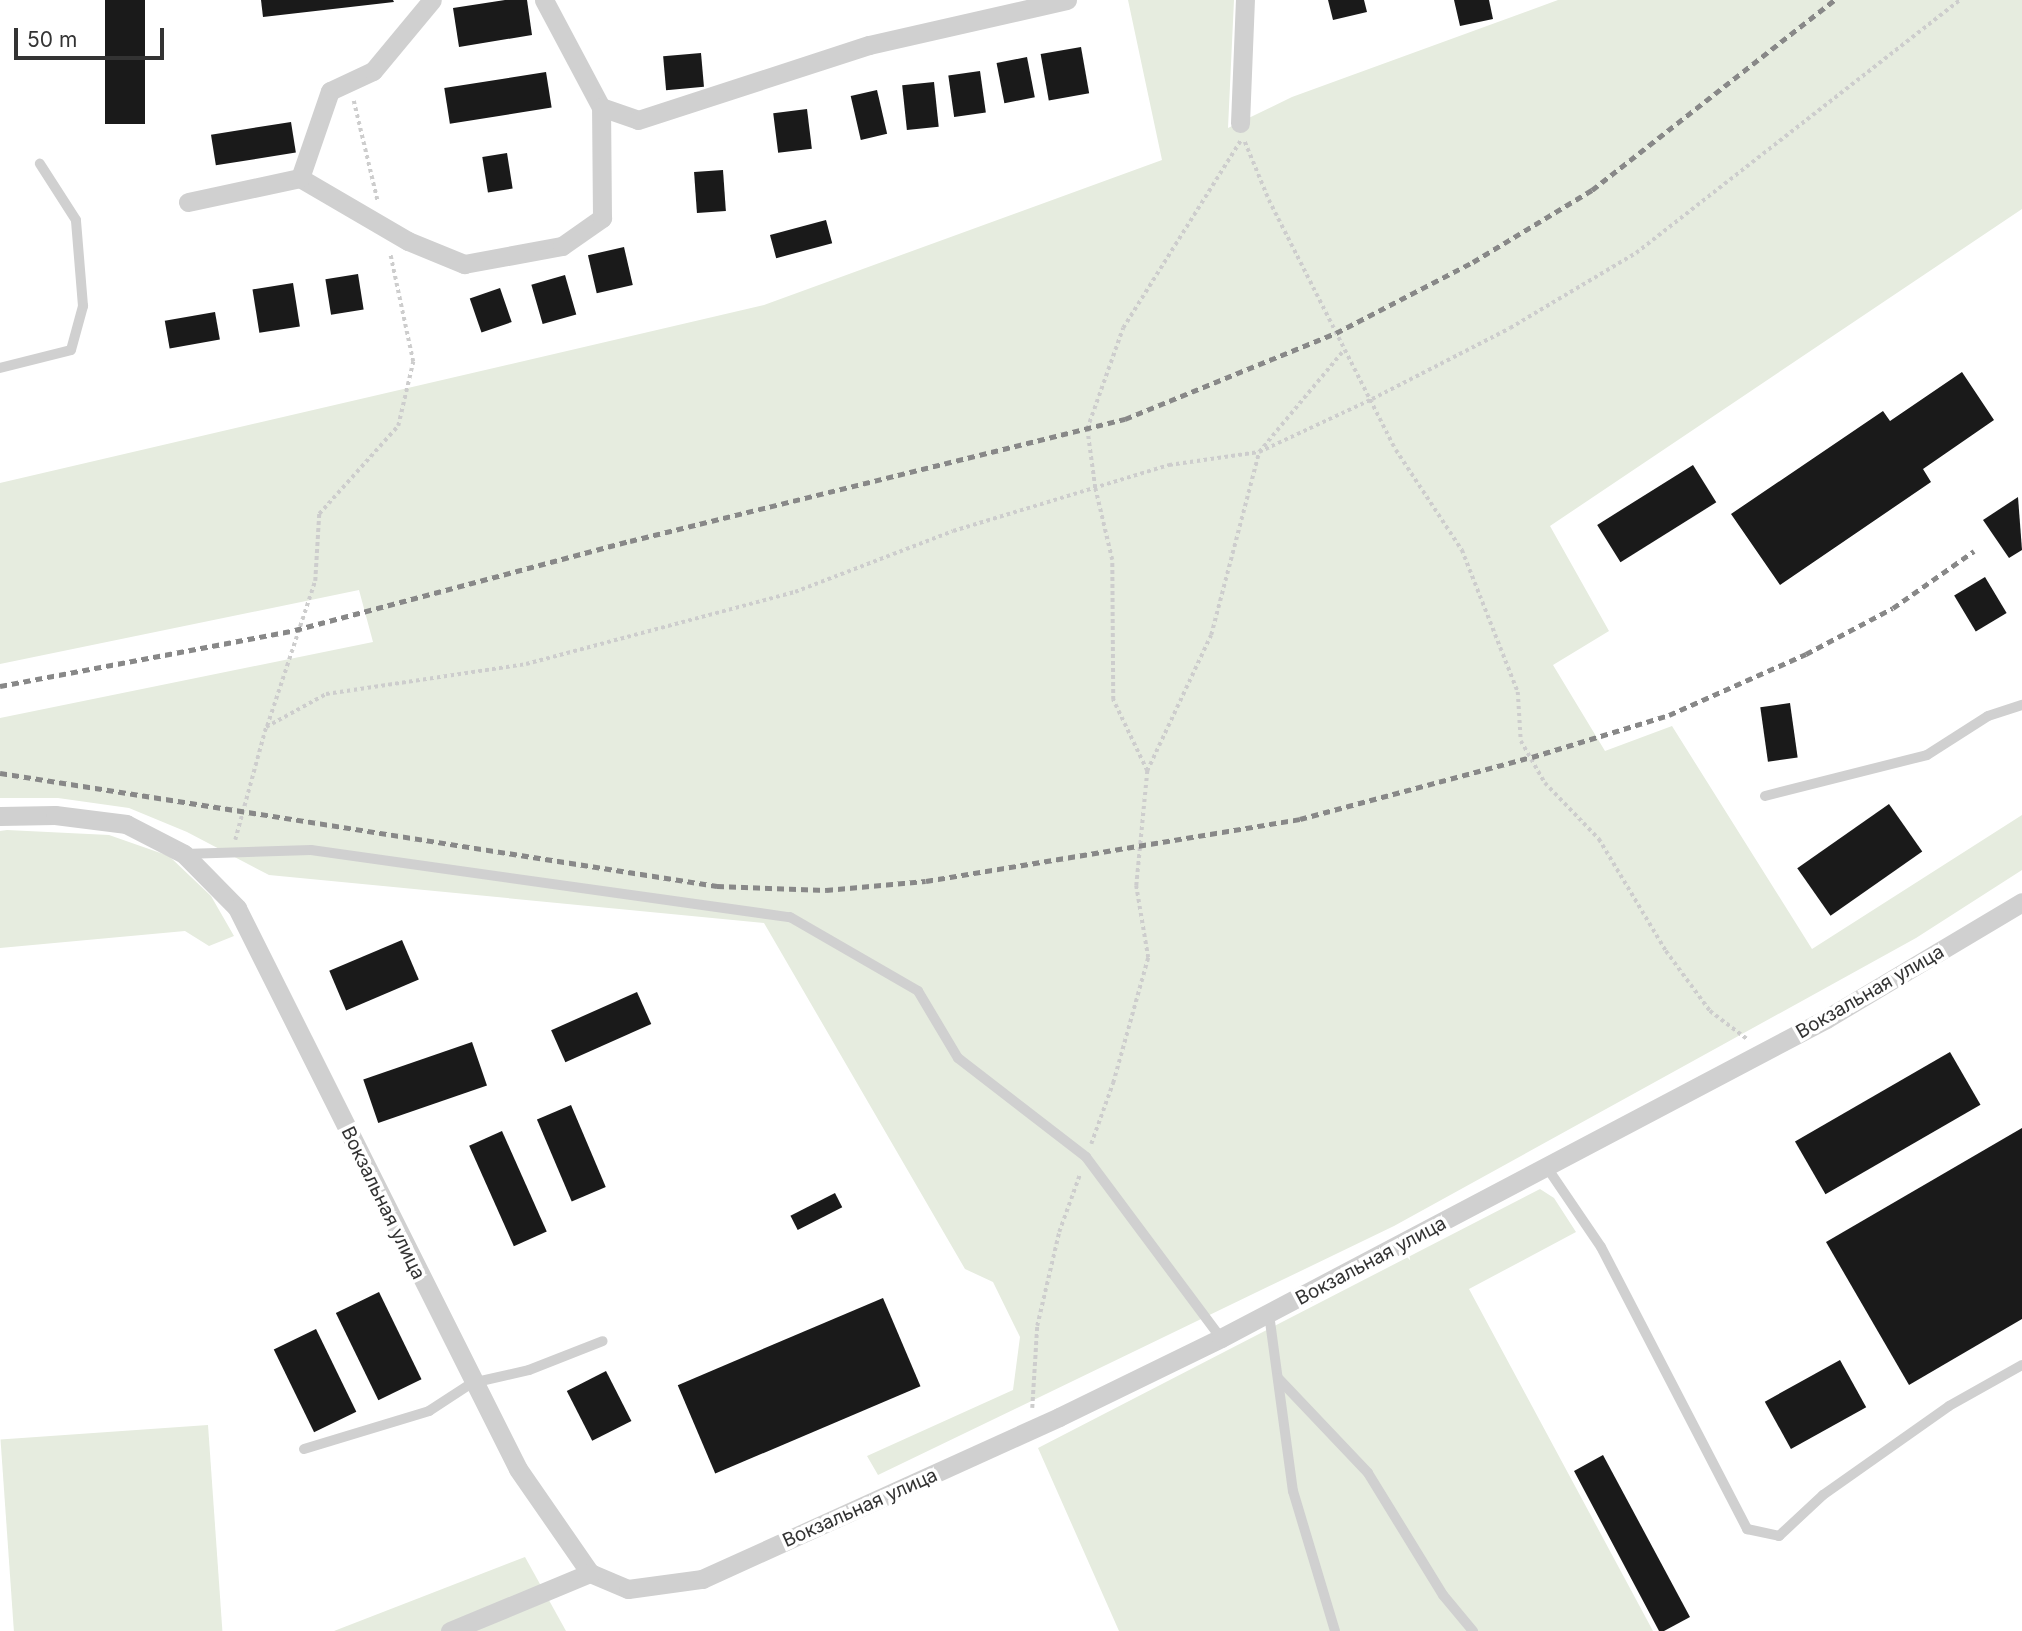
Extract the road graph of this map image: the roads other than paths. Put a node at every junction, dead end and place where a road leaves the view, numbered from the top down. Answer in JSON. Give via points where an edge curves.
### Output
{"nodes":[{"id":1,"x":432,"y":0,"type":"edge"},
{"id":2,"x":544,"y":0,"type":"edge"},
{"id":3,"x":1067,"y":0,"type":"edge"},
{"id":4,"x":1245,"y":0,"type":"edge"},
{"id":5,"x":601,"y":107,"type":"junction"},
{"id":6,"x":1241,"y":130,"type":"road end"},
{"id":7,"x":40,"y":164,"type":"dead end"},
{"id":8,"x":300,"y":178,"type":"junction"},
{"id":9,"x":188,"y":202,"type":"dead end"},
{"id":10,"x":0,"y":368,"type":"edge"},
{"id":11,"x":2022,"y":705,"type":"edge"},
{"id":12,"x":1765,"y":796,"type":"dead end"},
{"id":13,"x":0,"y":816,"type":"edge"},
{"id":14,"x":184,"y":854,"type":"junction"},
{"id":15,"x":2022,"y":902,"type":"edge"},
{"id":16,"x":1548,"y":1169,"type":"junction"},
{"id":17,"x":1269,"y":1314,"type":"junction"},
{"id":18,"x":1221,"y":1338,"type":"junction"},
{"id":19,"x":603,"y":1341,"type":"dead end"},
{"id":20,"x":2022,"y":1364,"type":"edge"},
{"id":21,"x":1278,"y":1378,"type":"junction"},
{"id":22,"x":471,"y":1383,"type":"junction"},
{"id":23,"x":304,"y":1449,"type":"dead end"},
{"id":24,"x":590,"y":1573,"type":"junction"},
{"id":25,"x":450,"y":1631,"type":"edge"},
{"id":26,"x":1335,"y":1631,"type":"edge"},
{"id":27,"x":1473,"y":1631,"type":"edge"}],
"edges":[{"from":1,"to":8,"type":"street","via":[[373,71],[330,91]]},
{"from":2,"to":5,"type":"street"},
{"from":3,"to":5,"type":"street","via":[[869,45],[638,120]]},
{"from":4,"to":6,"type":"street"},
{"from":5,"to":8,"type":"street","via":[[602,218],[562,246],[464,264],[384,227]]},
{"from":7,"to":10,"type":"lane","via":[[76,220],[83,306],[71,350]]},
{"from":8,"to":9,"type":"street"},
{"from":11,"to":12,"type":"lane","via":[[1989,716],[1927,755]]},
{"from":13,"to":14,"type":"street","name":"Вокзальная улица","via":[[55,815],[126,824]]},
{"from":14,"to":18,"type":"lane","via":[[311,850],[790,917],[918,991],[958,1058],[1086,1157]]},
{"from":14,"to":22,"type":"street","name":"Вокзальная улица","via":[[237,908]]},
{"from":15,"to":16,"type":"street","name":"Вокзальная улица","via":[[1765,1052]]},
{"from":16,"to":17,"type":"street","name":"Вокзальная улица"},
{"from":16,"to":20,"type":"lane","via":[[1601,1247],[1747,1529],[1779,1536],[1846,1479],[1949,1406]]},
{"from":17,"to":18,"type":"street","name":"Вокзальная улица"},
{"from":17,"to":21,"type":"lane"},
{"from":18,"to":24,"type":"street","name":"Вокзальная улица","via":[[1030,1431],[702,1579],[628,1588]]},
{"from":19,"to":22,"type":"lane","via":[[529,1370]]},
{"from":21,"to":26,"type":"lane","via":[[1293,1491]]},
{"from":21,"to":27,"type":"lane","via":[[1368,1473],[1443,1595]]},
{"from":22,"to":23,"type":"lane","via":[[429,1411]]},
{"from":22,"to":24,"type":"street","name":"Вокзальная улица","via":[[517,1469]]},
{"from":24,"to":25,"type":"street"}]}
